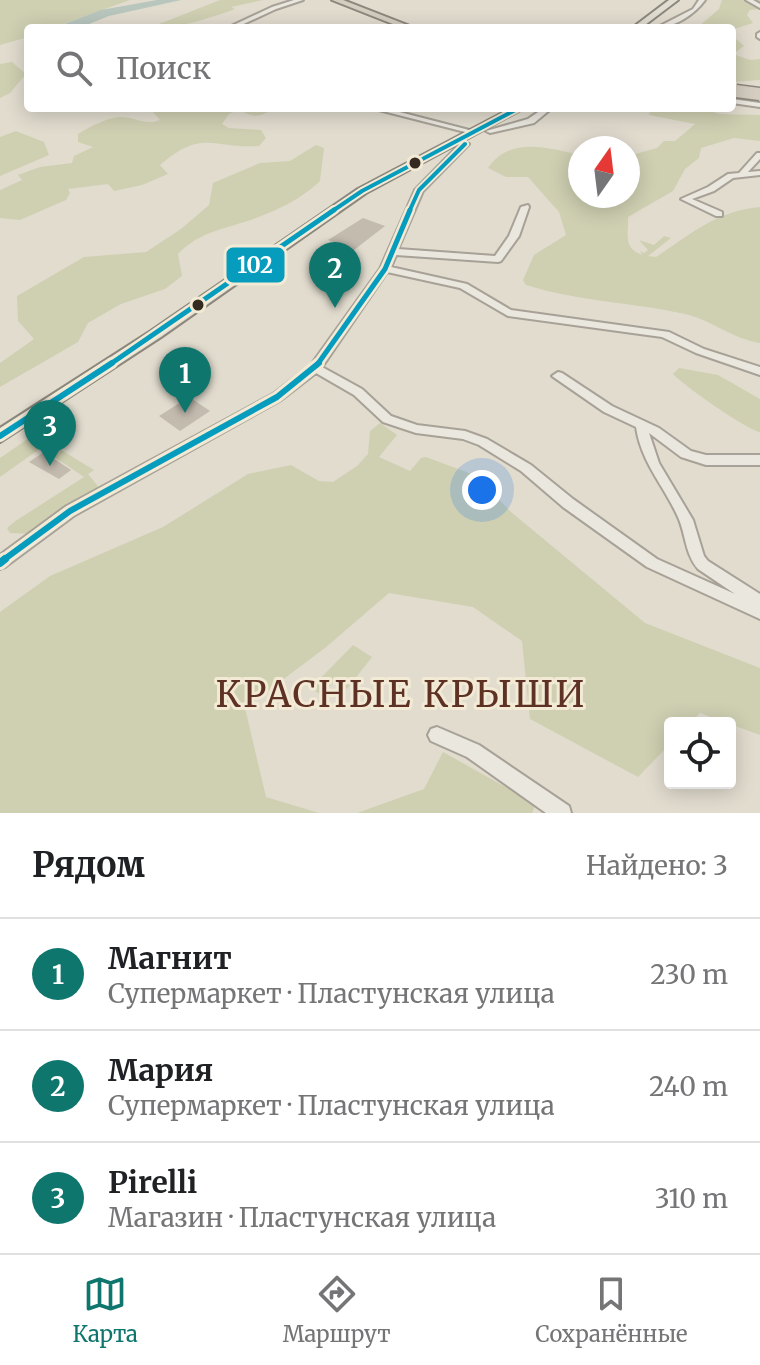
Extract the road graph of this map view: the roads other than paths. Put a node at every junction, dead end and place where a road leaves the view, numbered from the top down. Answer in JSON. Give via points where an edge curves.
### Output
{"nodes":[{"id":1,"x":300,"y":0,"type":"edge"},
{"id":2,"x":336,"y":0,"type":"edge"},
{"id":3,"x":674,"y":0,"type":"edge"},
{"id":4,"x":702,"y":0,"type":"edge"},
{"id":5,"x":749,"y":0,"type":"edge"},
{"id":6,"x":760,"y":6,"type":"edge"},
{"id":7,"x":240,"y":24,"type":"edge"},
{"id":8,"x":400,"y":24,"type":"edge"},
{"id":9,"x":641,"y":24,"type":"edge"},
{"id":10,"x":667,"y":24,"type":"edge"},
{"id":11,"x":736,"y":92,"type":"edge"},
{"id":12,"x":760,"y":93,"type":"edge"},
{"id":13,"x":736,"y":102,"type":"edge"},
{"id":14,"x":760,"y":105,"type":"edge"},
{"id":15,"x":391,"y":112,"type":"edge"},
{"id":16,"x":511,"y":112,"type":"edge"},
{"id":17,"x":543,"y":112,"type":"edge"},
{"id":18,"x":490,"y":131,"type":"dead end"},
{"id":19,"x":473,"y":132,"type":"junction"},
{"id":20,"x":465,"y":144,"type":"dead end"},
{"id":21,"x":760,"y":155,"type":"edge"},
{"id":22,"x":743,"y":172,"type":"junction"},
{"id":23,"x":760,"y":173,"type":"edge"},
{"id":24,"x":525,"y":207,"type":"dead end"},
{"id":25,"x":719,"y":214,"type":"dead end"},
{"id":26,"x":394,"y":252,"type":"junction"},
{"id":27,"x":385,"y":269,"type":"junction"},
{"id":28,"x":315,"y":368,"type":"junction"},
{"id":29,"x":760,"y":371,"type":"edge"},
{"id":30,"x":558,"y":376,"type":"dead end"},
{"id":31,"x":642,"y":425,"type":"junction"},
{"id":32,"x":0,"y":436,"type":"edge"},
{"id":33,"x":760,"y":460,"type":"edge"},
{"id":34,"x":0,"y":563,"type":"edge"},
{"id":35,"x":760,"y":602,"type":"edge"},
{"id":36,"x":760,"y":612,"type":"edge"},
{"id":37,"x":437,"y":735,"type":"dead end"},
{"id":38,"x":562,"y":813,"type":"edge"}],
"edges":[{"from":1,"to":7,"type":"street"},
{"from":2,"to":8,"type":"highway"},
{"from":3,"to":9,"type":"main road"},
{"from":4,"to":10,"type":"street","via":[[699,7]]},
{"from":5,"to":6,"type":"street"},
{"from":11,"to":12,"type":"highway","bridge":true},
{"from":13,"to":14,"type":"street"},
{"from":15,"to":19,"type":"street"},
{"from":16,"to":19,"type":"main road"},
{"from":17,"to":18,"type":"street","via":[[531,121]]},
{"from":19,"to":32,"type":"main road","via":[[362,191]]},
{"from":20,"to":26,"type":"street","via":[[419,190]]},
{"from":21,"to":22,"type":"street"},
{"from":22,"to":23,"type":"street"},
{"from":22,"to":25,"type":"street","via":[[685,199]]},
{"from":24,"to":26,"type":"street","via":[[498,259]]},
{"from":26,"to":27,"type":"street"},
{"from":27,"to":28,"type":"street"},
{"from":27,"to":29,"type":"street","via":[[463,286],[508,313],[665,334]]},
{"from":28,"to":34,"type":"street","via":[[277,397],[70,511]]},
{"from":28,"to":36,"type":"street","via":[[358,392],[387,419],[483,442],[652,563]]},
{"from":30,"to":31,"type":"street"},
{"from":31,"to":33,"type":"street","via":[[693,457]]},
{"from":31,"to":35,"type":"street","via":[[648,454],[685,519],[696,557]]},
{"from":37,"to":38,"type":"street","via":[[473,751]]}]}
